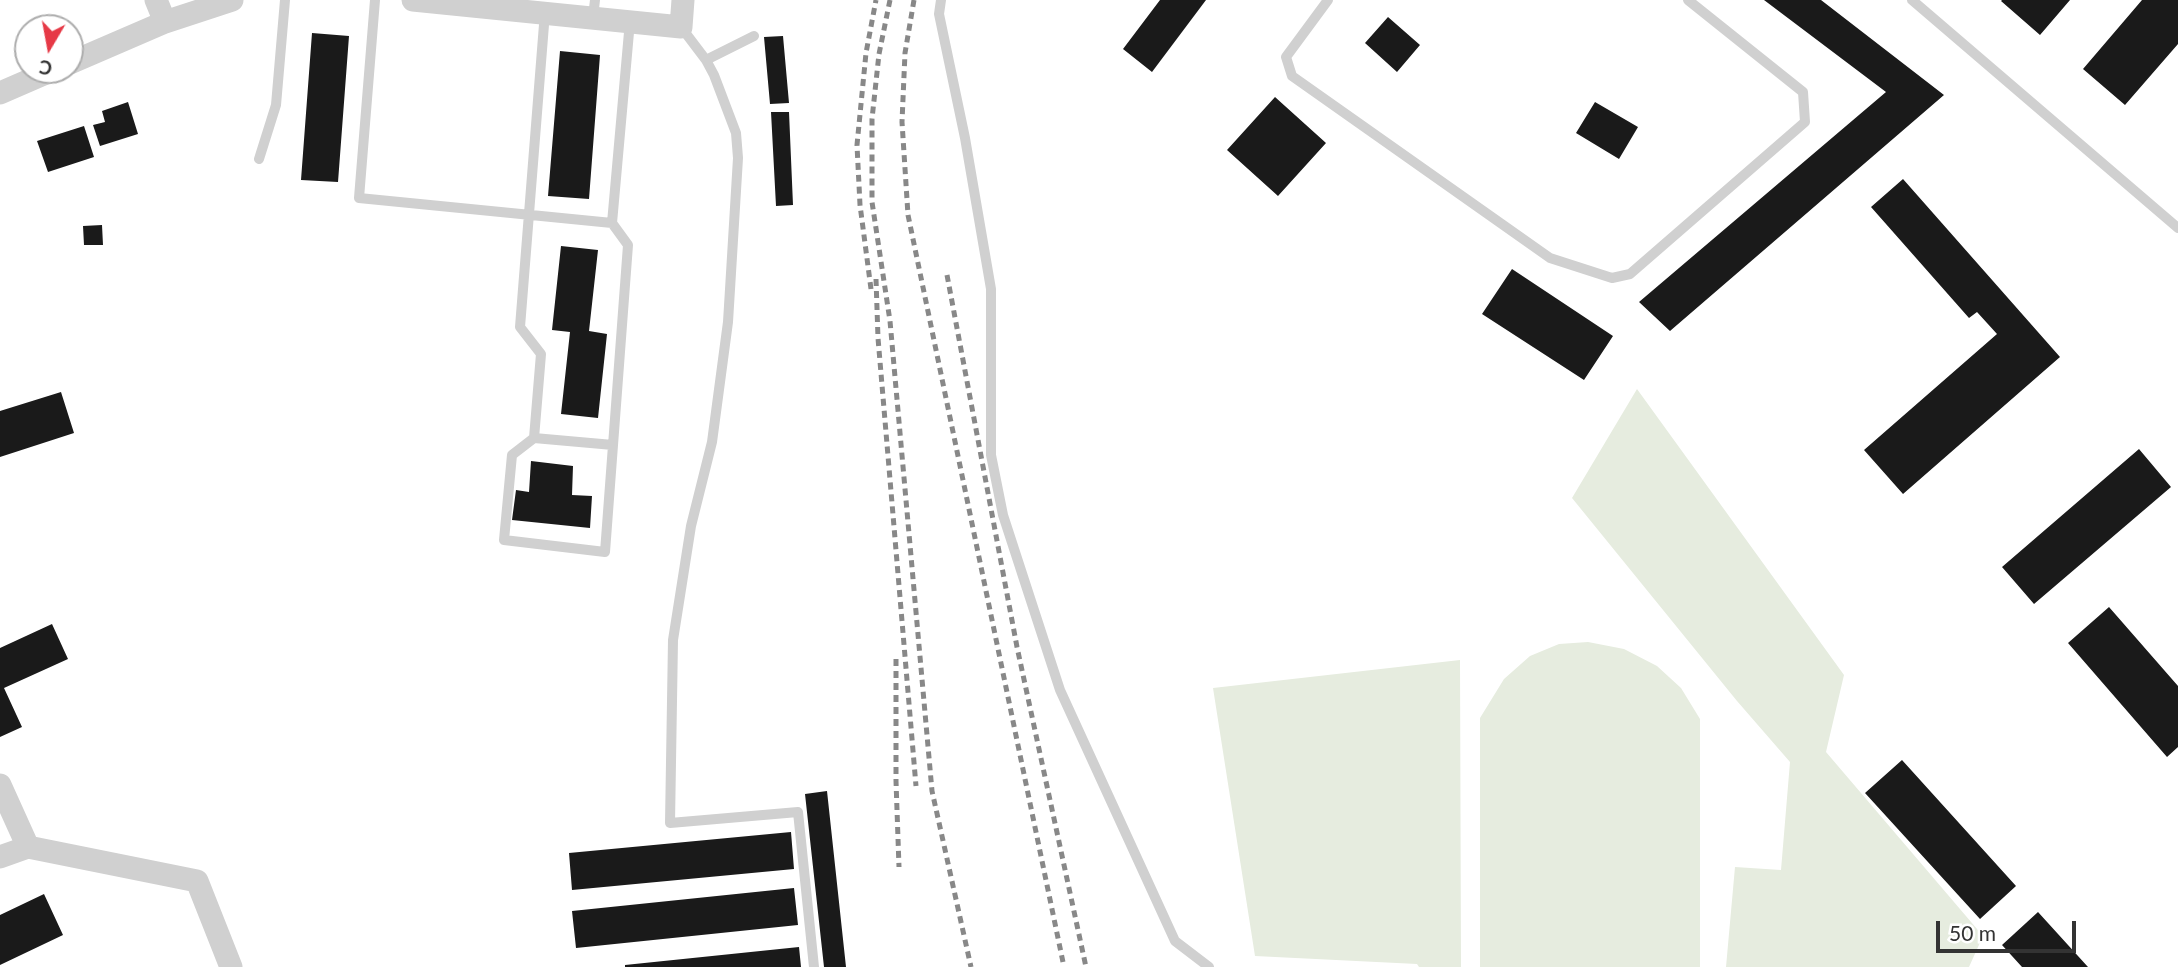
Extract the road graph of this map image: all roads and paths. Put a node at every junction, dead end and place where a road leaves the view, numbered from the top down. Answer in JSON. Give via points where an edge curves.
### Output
{"nodes":[{"id":1,"x":156,"y":0,"type":"edge"},
{"id":2,"x":232,"y":0,"type":"edge"},
{"id":3,"x":285,"y":0,"type":"edge"},
{"id":4,"x":375,"y":0,"type":"edge"},
{"id":5,"x":413,"y":0,"type":"edge"},
{"id":6,"x":683,"y":0,"type":"edge"},
{"id":7,"x":941,"y":0,"type":"edge"},
{"id":8,"x":1328,"y":0,"type":"edge"},
{"id":9,"x":1688,"y":0,"type":"edge"},
{"id":10,"x":1912,"y":0,"type":"edge"},
{"id":11,"x":534,"y":7,"type":"edge"},
{"id":12,"x":594,"y":9,"type":"edge"},
{"id":13,"x":630,"y":21,"type":"junction"},
{"id":14,"x":165,"y":22,"type":"junction"},
{"id":15,"x":681,"y":27,"type":"junction"},
{"id":16,"x":754,"y":36,"type":"dead end"},
{"id":17,"x":84,"y":57,"type":"edge"},
{"id":18,"x":706,"y":60,"type":"junction"},
{"id":19,"x":21,"y":84,"type":"edge"},
{"id":20,"x":0,"y":93,"type":"edge"},
{"id":21,"x":259,"y":159,"type":"dead end"},
{"id":22,"x":529,"y":215,"type":"junction"},
{"id":23,"x":612,"y":223,"type":"junction"},
{"id":24,"x":2178,"y":228,"type":"edge"},
{"id":25,"x":534,"y":438,"type":"junction"},
{"id":26,"x":613,"y":446,"type":"junction"},
{"id":27,"x":0,"y":785,"type":"edge"},
{"id":28,"x":29,"y":847,"type":"junction"},
{"id":29,"x":0,"y":856,"type":"edge"},
{"id":30,"x":232,"y":967,"type":"edge"},
{"id":31,"x":814,"y":967,"type":"edge"},
{"id":32,"x":1209,"y":967,"type":"edge"}],
"edges":[{"from":1,"to":14,"type":"street"},
{"from":2,"to":14,"type":"street"},
{"from":3,"to":21,"type":"lane","via":[[276,105]]},
{"from":4,"to":22,"type":"lane","via":[[359,198]]},
{"from":5,"to":11,"type":"street"},
{"from":6,"to":15,"type":"street"},
{"from":7,"to":32,"type":"lane","via":[[939,14],[991,289],[991,454],[1003,515],[1060,690],[1175,941]]},
{"from":8,"to":9,"type":"lane","via":[[1286,57],[1292,75],[1550,258],[1612,278],[1630,274],[1805,122],[1803,92]]},
{"from":10,"to":24,"type":"lane"},
{"from":11,"to":12,"type":"street"},
{"from":11,"to":22,"type":"lane"},
{"from":12,"to":13,"type":"street"},
{"from":13,"to":15,"type":"street"},
{"from":13,"to":23,"type":"lane"},
{"from":14,"to":17,"type":"street"},
{"from":15,"to":18,"type":"lane"},
{"from":16,"to":18,"type":"lane"},
{"from":18,"to":31,"type":"lane","via":[[736,133],[738,187],[714,429],[691,526],[673,640],[670,823],[798,812]]},
{"from":19,"to":20,"type":"street"},
{"from":22,"to":23,"type":"lane"},
{"from":22,"to":25,"type":"lane","via":[[520,327],[541,354]]},
{"from":23,"to":26,"type":"lane","via":[[628,245]]},
{"from":25,"to":26,"type":"lane"},
{"from":25,"to":26,"type":"lane","via":[[512,455],[504,540],[605,552]]},
{"from":27,"to":28,"type":"street"},
{"from":28,"to":29,"type":"street"},
{"from":28,"to":30,"type":"street","via":[[197,881]]}]}
